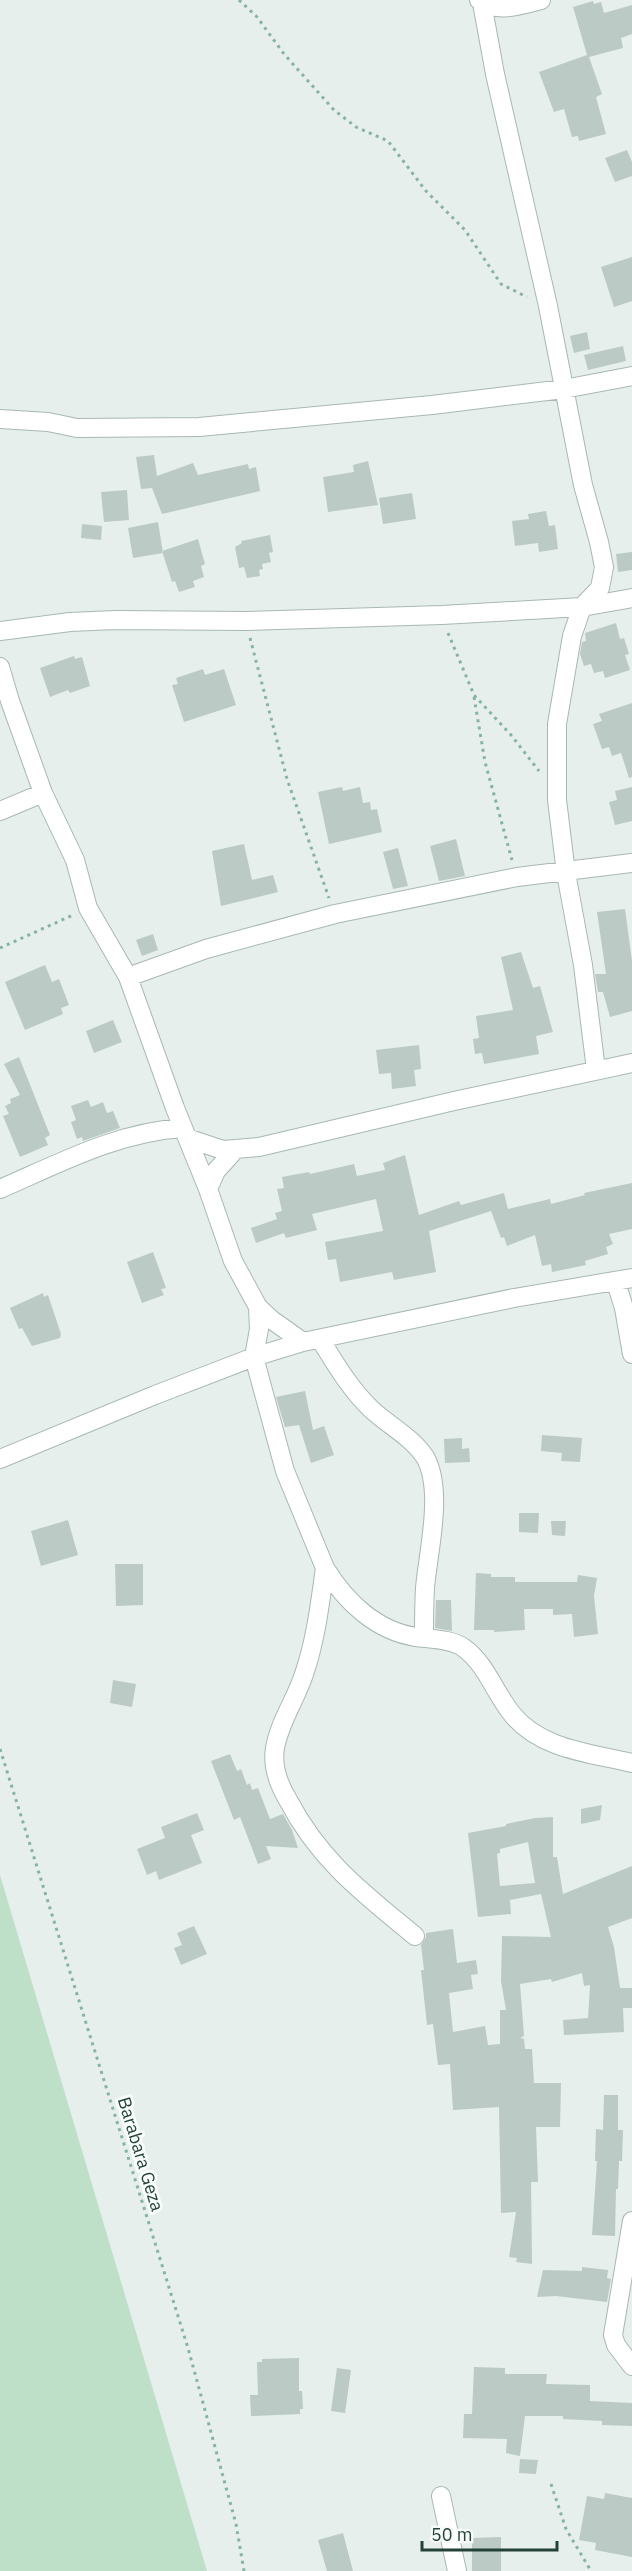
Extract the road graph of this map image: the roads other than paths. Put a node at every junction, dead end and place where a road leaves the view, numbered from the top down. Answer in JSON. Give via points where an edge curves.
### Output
{"nodes":[{"id":1,"x":541,"y":0,"type":"edge"},
{"id":2,"x":480,"y":1,"type":"edge"},
{"id":3,"x":632,"y":376,"type":"edge"},
{"id":4,"x":564,"y":388,"type":"junction"},
{"id":5,"x":0,"y":419,"type":"edge"},
{"id":6,"x":632,"y":598,"type":"edge"},
{"id":7,"x":582,"y":607,"type":"junction"},
{"id":8,"x":0,"y":631,"type":"edge"},
{"id":9,"x":0,"y":667,"type":"edge"},
{"id":10,"x":43,"y":793,"type":"junction"},
{"id":11,"x":0,"y":811,"type":"edge"},
{"id":12,"x":632,"y":863,"type":"edge"},
{"id":13,"x":566,"y":873,"type":"junction"},
{"id":14,"x":128,"y":977,"type":"junction"},
{"id":15,"x":632,"y":1063,"type":"edge"},
{"id":16,"x":596,"y":1070,"type":"junction"},
{"id":17,"x":187,"y":1134,"type":"junction"},
{"id":18,"x":234,"y":1151,"type":"junction"},
{"id":19,"x":0,"y":1189,"type":"edge"},
{"id":20,"x":208,"y":1189,"type":"junction"},
{"id":21,"x":624,"y":1280,"type":"edge"},
{"id":22,"x":258,"y":1307,"type":"junction"},
{"id":23,"x":311,"y":1340,"type":"junction"},
{"id":24,"x":632,"y":1354,"type":"edge"},
{"id":25,"x":254,"y":1357,"type":"junction"},
{"id":26,"x":0,"y":1459,"type":"edge"},
{"id":27,"x":325,"y":1568,"type":"junction"},
{"id":28,"x":424,"y":1638,"type":"junction"},
{"id":29,"x":632,"y":1762,"type":"edge"},
{"id":30,"x":416,"y":1935,"type":"dead end"},
{"id":31,"x":632,"y":2222,"type":"edge"},
{"id":32,"x":632,"y":2366,"type":"edge"},
{"id":33,"x":441,"y":2496,"type":"dead end"},
{"id":34,"x":457,"y":2571,"type":"edge"}],
"edges":[{"from":1,"to":2,"type":"street","via":[[513,7]]},
{"from":2,"to":4,"type":"street"},
{"from":3,"to":4,"type":"street"},
{"from":4,"to":5,"type":"street","via":[[378,411],[199,427],[77,428]]},
{"from":4,"to":7,"type":"street","via":[[604,567],[600,588]]},
{"from":6,"to":7,"type":"street"},
{"from":7,"to":8,"type":"street","via":[[246,621],[115,620]]},
{"from":7,"to":13,"type":"street","via":[[572,636],[557,724],[557,800]]},
{"from":9,"to":10,"type":"street"},
{"from":10,"to":11,"type":"street"},
{"from":10,"to":14,"type":"street","via":[[75,860],[88,908]]},
{"from":12,"to":13,"type":"street"},
{"from":13,"to":14,"type":"street","via":[[517,877],[335,914],[206,949]]},
{"from":13,"to":16,"type":"street"},
{"from":14,"to":17,"type":"street"},
{"from":15,"to":16,"type":"street"},
{"from":16,"to":18,"type":"street"},
{"from":17,"to":18,"type":"street","via":[[213,1148]]},
{"from":17,"to":19,"type":"street","via":[[140,1133],[118,1139]]},
{"from":17,"to":20,"type":"street"},
{"from":18,"to":20,"type":"street","via":[[216,1171]]},
{"from":20,"to":22,"type":"street","via":[[233,1261]]},
{"from":21,"to":23,"type":"street","via":[[514,1298]]},
{"from":21,"to":24,"type":"street","via":[[624,1308]]},
{"from":22,"to":23,"type":"street","via":[[272,1320]]},
{"from":22,"to":25,"type":"street"},
{"from":23,"to":25,"type":"street"},
{"from":23,"to":28,"type":"street","via":[[365,1402],[425,1457],[434,1499]]},
{"from":25,"to":26,"type":"street"},
{"from":25,"to":27,"type":"street","via":[[285,1472]]},
{"from":27,"to":28,"type":"street","via":[[344,1594],[384,1628]]},
{"from":27,"to":30,"type":"street","via":[[314,1642],[305,1674],[281,1725],[274,1750],[275,1769],[282,1790],[314,1845]]},
{"from":28,"to":29,"type":"street","via":[[463,1646],[477,1660],[512,1714],[537,1735],[563,1748]]},
{"from":31,"to":32,"type":"street","via":[[614,2335],[616,2345]]},
{"from":33,"to":34,"type":"street"}]}
